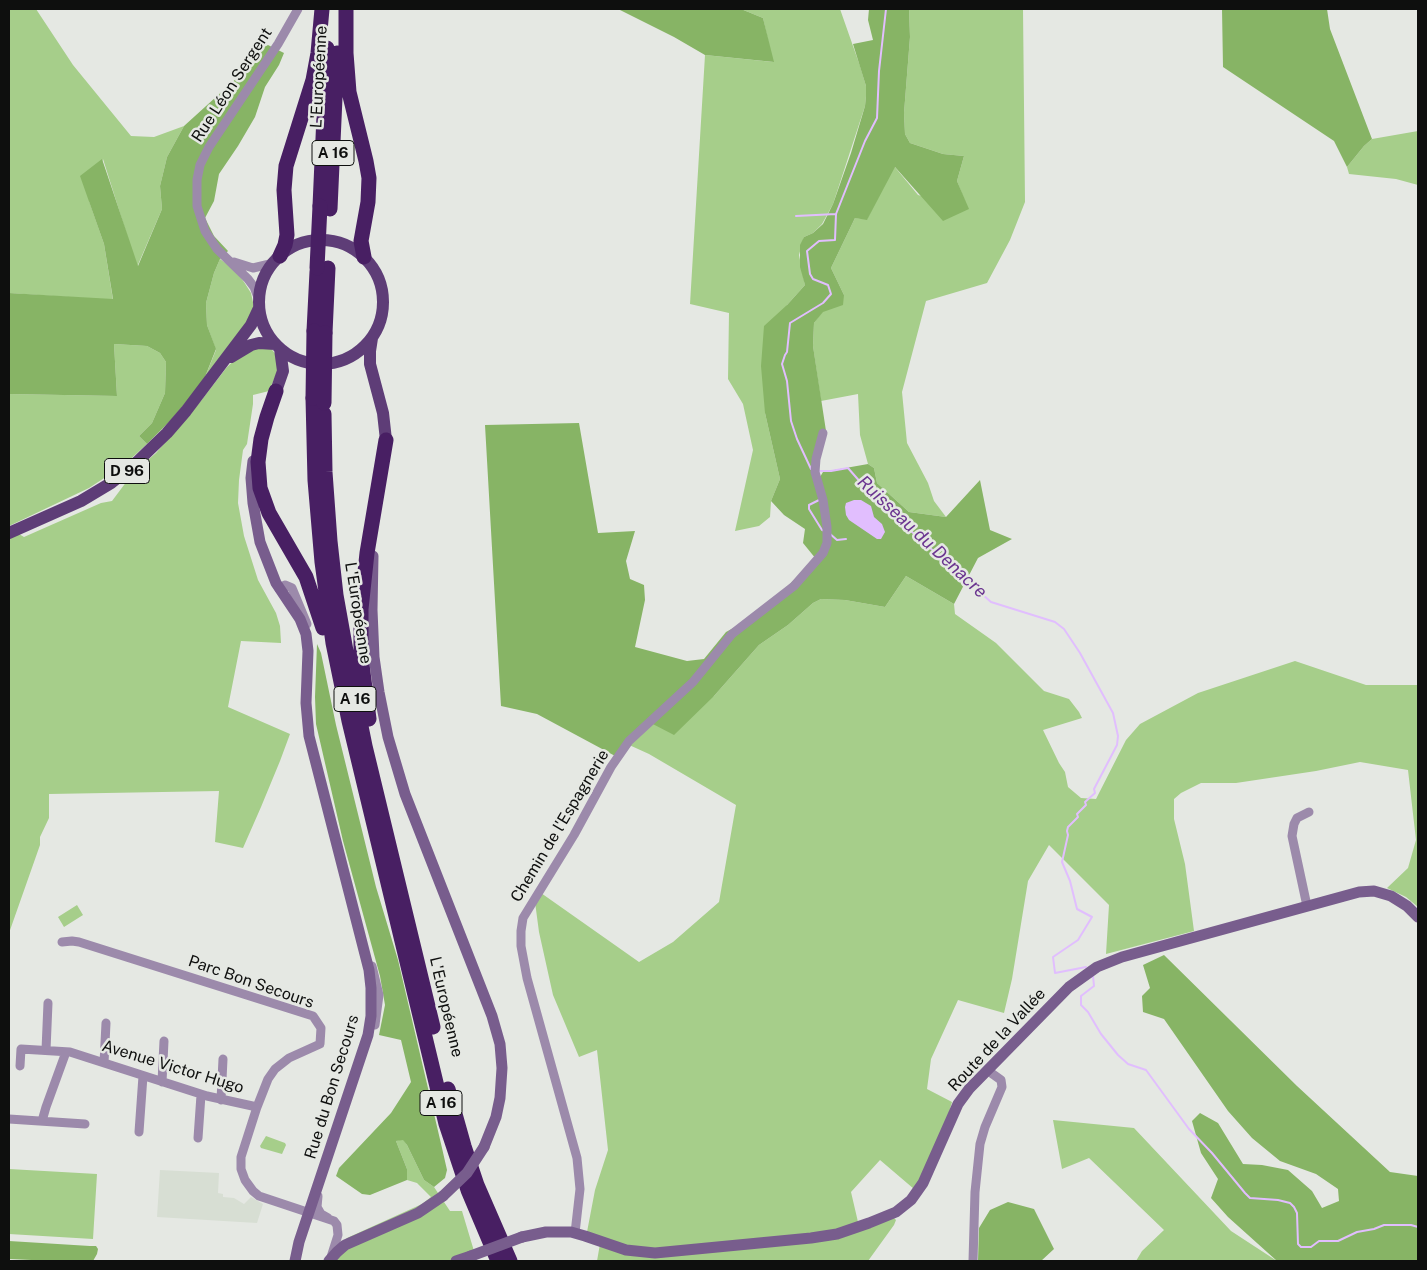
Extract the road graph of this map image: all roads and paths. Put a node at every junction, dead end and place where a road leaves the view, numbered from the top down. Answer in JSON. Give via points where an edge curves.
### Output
{"nodes":[{"id":1,"x":298,"y":9,"type":"edge"},
{"id":2,"x":322,"y":9,"type":"edge"},
{"id":3,"x":329,"y":9,"type":"edge"},
{"id":4,"x":339,"y":9,"type":"edge"},
{"id":5,"x":346,"y":9,"type":"edge"},
{"id":6,"x":325,"y":208,"type":"junction"},
{"id":7,"x":364,"y":257,"type":"junction"},
{"id":8,"x":277,"y":259,"type":"junction"},
{"id":9,"x":230,"y":260,"type":"junction"},
{"id":10,"x":259,"y":304,"type":"junction"},
{"id":11,"x":373,"y":337,"type":"junction"},
{"id":12,"x":278,"y":346,"type":"junction"},
{"id":13,"x":217,"y":371,"type":"junction"},
{"id":14,"x":276,"y":391,"type":"junction"},
{"id":15,"x":318,"y":400,"type":"junction"},
{"id":16,"x":823,"y":433,"type":"dead end"},
{"id":17,"x":386,"y":440,"type":"junction"},
{"id":18,"x":9,"y":533,"type":"edge"},
{"id":19,"x":279,"y":589,"type":"junction"},
{"id":20,"x":340,"y":679,"type":"junction"},
{"id":21,"x":1309,"y":812,"type":"dead end"},
{"id":22,"x":330,"y":813,"type":"junction"},
{"id":23,"x":342,"y":861,"type":"junction"},
{"id":24,"x":401,"y":895,"type":"junction"},
{"id":25,"x":1307,"y":906,"type":"junction"},
{"id":26,"x":1418,"y":917,"type":"edge"},
{"id":27,"x":62,"y":942,"type":"dead end"},
{"id":28,"x":48,"y":1003,"type":"dead end"},
{"id":29,"x":106,"y":1023,"type":"dead end"},
{"id":30,"x":164,"y":1041,"type":"dead end"},
{"id":31,"x":46,"y":1050,"type":"junction"},
{"id":32,"x":66,"y":1052,"type":"junction"},
{"id":33,"x":223,"y":1059,"type":"dead end"},
{"id":34,"x":104,"y":1063,"type":"junction"},
{"id":35,"x":20,"y":1066,"type":"dead end"},
{"id":36,"x":987,"y":1070,"type":"junction"},
{"id":37,"x":143,"y":1076,"type":"junction"},
{"id":38,"x":162,"y":1082,"type":"junction"},
{"id":39,"x":201,"y":1095,"type":"junction"},
{"id":40,"x":221,"y":1100,"type":"junction"},
{"id":41,"x":258,"y":1107,"type":"junction"},
{"id":42,"x":9,"y":1120,"type":"edge"},
{"id":43,"x":42,"y":1121,"type":"junction"},
{"id":44,"x":85,"y":1124,"type":"dead end"},
{"id":45,"x":139,"y":1132,"type":"dead end"},
{"id":46,"x":198,"y":1138,"type":"dead end"},
{"id":47,"x":309,"y":1213,"type":"junction"},
{"id":48,"x":328,"y":1218,"type":"junction"},
{"id":49,"x":575,"y":1233,"type":"junction"},
{"id":50,"x":295,"y":1261,"type":"edge"},
{"id":51,"x":329,"y":1261,"type":"edge"},
{"id":52,"x":456,"y":1261,"type":"edge"},
{"id":53,"x":498,"y":1261,"type":"edge"},
{"id":54,"x":510,"y":1261,"type":"edge"},
{"id":55,"x":973,"y":1261,"type":"edge"}],
"edges":[{"from":1,"to":9,"type":"street","name":"Rue Léon Sergent","via":[[212,142],[199,170],[196,194],[201,220],[217,249]]},
{"from":2,"to":8,"type":"highway","via":[[314,74],[286,166],[287,235]]},
{"from":3,"to":6,"type":"highway","name":"L'Européenne","number":"A 16"},
{"from":4,"to":6,"type":"highway","name":"L'Européenne","number":"A 16"},
{"from":5,"to":7,"type":"highway","via":[[349,92],[369,178],[361,238]]},
{"from":6,"to":15,"type":"highway","name":"L'Européenne","number":"A 16","bridge":true},
{"from":7,"to":8,"type":"main road","via":[[347,246],[324,240],[300,244]]},
{"from":7,"to":11,"type":"main road","via":[[376,273],[383,294],[382,316]]},
{"from":8,"to":9,"type":"street","via":[[253,268]]},
{"from":8,"to":10,"type":"main road","via":[[264,278]]},
{"from":9,"to":10,"type":"street","name":"Rue Léon Sergent","via":[[251,283]]},
{"from":10,"to":12,"type":"main road","via":[[265,329]]},
{"from":10,"to":13,"type":"main road","number":"D 96","via":[[251,325]]},
{"from":11,"to":12,"type":"main road","via":[[356,354],[329,364],[301,361]]},
{"from":11,"to":17,"type":"main road","via":[[370,364],[384,413]]},
{"from":12,"to":13,"type":"main road","number":"D 96","via":[[259,343],[246,347]]},
{"from":12,"to":14,"type":"main road","via":[[283,371]]},
{"from":13,"to":18,"type":"main road","number":"D 96","via":[[172,428],[121,475],[76,504]]},
{"from":14,"to":19,"type":"main road","via":[[258,430],[252,484],[259,535]]},
{"from":14,"to":20,"type":"highway","via":[[261,440],[258,462],[260,488],[269,513],[306,577],[332,667]]},
{"from":15,"to":20,"type":"highway","name":"L'Européenne","number":"A 16","via":[[314,467],[320,549]]},
{"from":15,"to":24,"type":"highway","name":"L'Européenne","number":"A 16","via":[[340,615],[358,716]]},
{"from":16,"to":49,"type":"street","name":"Chemin de l'Espagnerie","via":[[815,468],[824,500],[827,535],[823,553],[799,582],[732,634],[693,682],[629,742],[610,767],[574,835],[523,918],[521,946],[528,978],[577,1158],[580,1190]]},
{"from":17,"to":24,"type":"highway","via":[[364,573],[361,650],[368,718]]},
{"from":17,"to":51,"type":"main road","bridge":true,"via":[[372,580],[372,632],[385,725],[398,776],[498,1038],[502,1068],[500,1098],[484,1147],[467,1173],[443,1196],[418,1213],[345,1246]]},
{"from":19,"to":22,"type":"main road","name":"Rue du Bon Secours","via":[[303,626],[308,642],[307,725]]},
{"from":19,"to":22,"type":"street","name":"Rue du Bon Secours","via":[[285,585],[292,588],[311,636],[312,731]]},
{"from":20,"to":53,"type":"highway","name":"L'Européenne","number":"A 16","via":[[445,1118],[465,1184]]},
{"from":21,"to":25,"type":"street","via":[[1297,818],[1292,836]]},
{"from":22,"to":23,"type":"main road","name":"Rue du Bon Secours"},
{"from":23,"to":47,"type":"main road","name":"Rue du Bon Secours","via":[[370,975],[371,1016],[364,1047]]},
{"from":23,"to":48,"type":"street","name":"Rue du Bon Secours","via":[[379,1000],[367,1053],[316,1201],[318,1210]]},
{"from":24,"to":54,"type":"highway","name":"L'Européenne","number":"A 16","via":[[460,1133],[487,1211]]},
{"from":25,"to":26,"type":"main road","name":"Route de la Vallée","via":[[1354,893],[1374,892],[1395,898]]},
{"from":25,"to":36,"type":"main road","name":"Route de la Vallée","via":[[1100,965],[1069,987]]},
{"from":27,"to":41,"type":"street","name":"Parc Bon Secours","via":[[79,942],[313,1016],[320,1028],[320,1044],[289,1058],[275,1069]]},
{"from":28,"to":31,"type":"street"},
{"from":29,"to":34,"type":"street"},
{"from":30,"to":38,"type":"street"},
{"from":31,"to":32,"type":"street","name":"Avenue Victor Hugo"},
{"from":31,"to":35,"type":"street","name":"Avenue Victor Hugo","via":[[21,1049]]},
{"from":32,"to":34,"type":"street","name":"Avenue Victor Hugo"},
{"from":32,"to":43,"type":"street"},
{"from":33,"to":40,"type":"street"},
{"from":34,"to":37,"type":"street","name":"Avenue Victor Hugo"},
{"from":36,"to":49,"type":"main road","name":"Route de la Vallée","via":[[958,1104],[918,1193],[900,1210],[875,1221],[816,1238],[655,1253],[626,1250]]},
{"from":36,"to":55,"type":"street","via":[[1002,1084],[980,1144],[974,1192]]},
{"from":37,"to":38,"type":"street","name":"Avenue Victor Hugo"},
{"from":37,"to":45,"type":"street"},
{"from":38,"to":39,"type":"street","name":"Avenue Victor Hugo"},
{"from":39,"to":40,"type":"street","name":"Avenue Victor Hugo"},
{"from":39,"to":46,"type":"street"},
{"from":40,"to":41,"type":"street","name":"Avenue Victor Hugo"},
{"from":41,"to":47,"type":"street","name":"Avenue Victor Hugo","via":[[241,1157],[245,1180],[259,1196]]},
{"from":42,"to":43,"type":"street"},
{"from":43,"to":44,"type":"street"},
{"from":47,"to":48,"type":"street","name":"Avenue Victor Hugo"},
{"from":47,"to":50,"type":"main road","name":"Rue du Bon Secours"},
{"from":48,"to":51,"type":"street","via":[[335,1222],[338,1230]]},
{"from":49,"to":52,"type":"main road","name":"Route de la Vallée","bridge":true,"via":[[551,1232],[522,1237]]}]}
